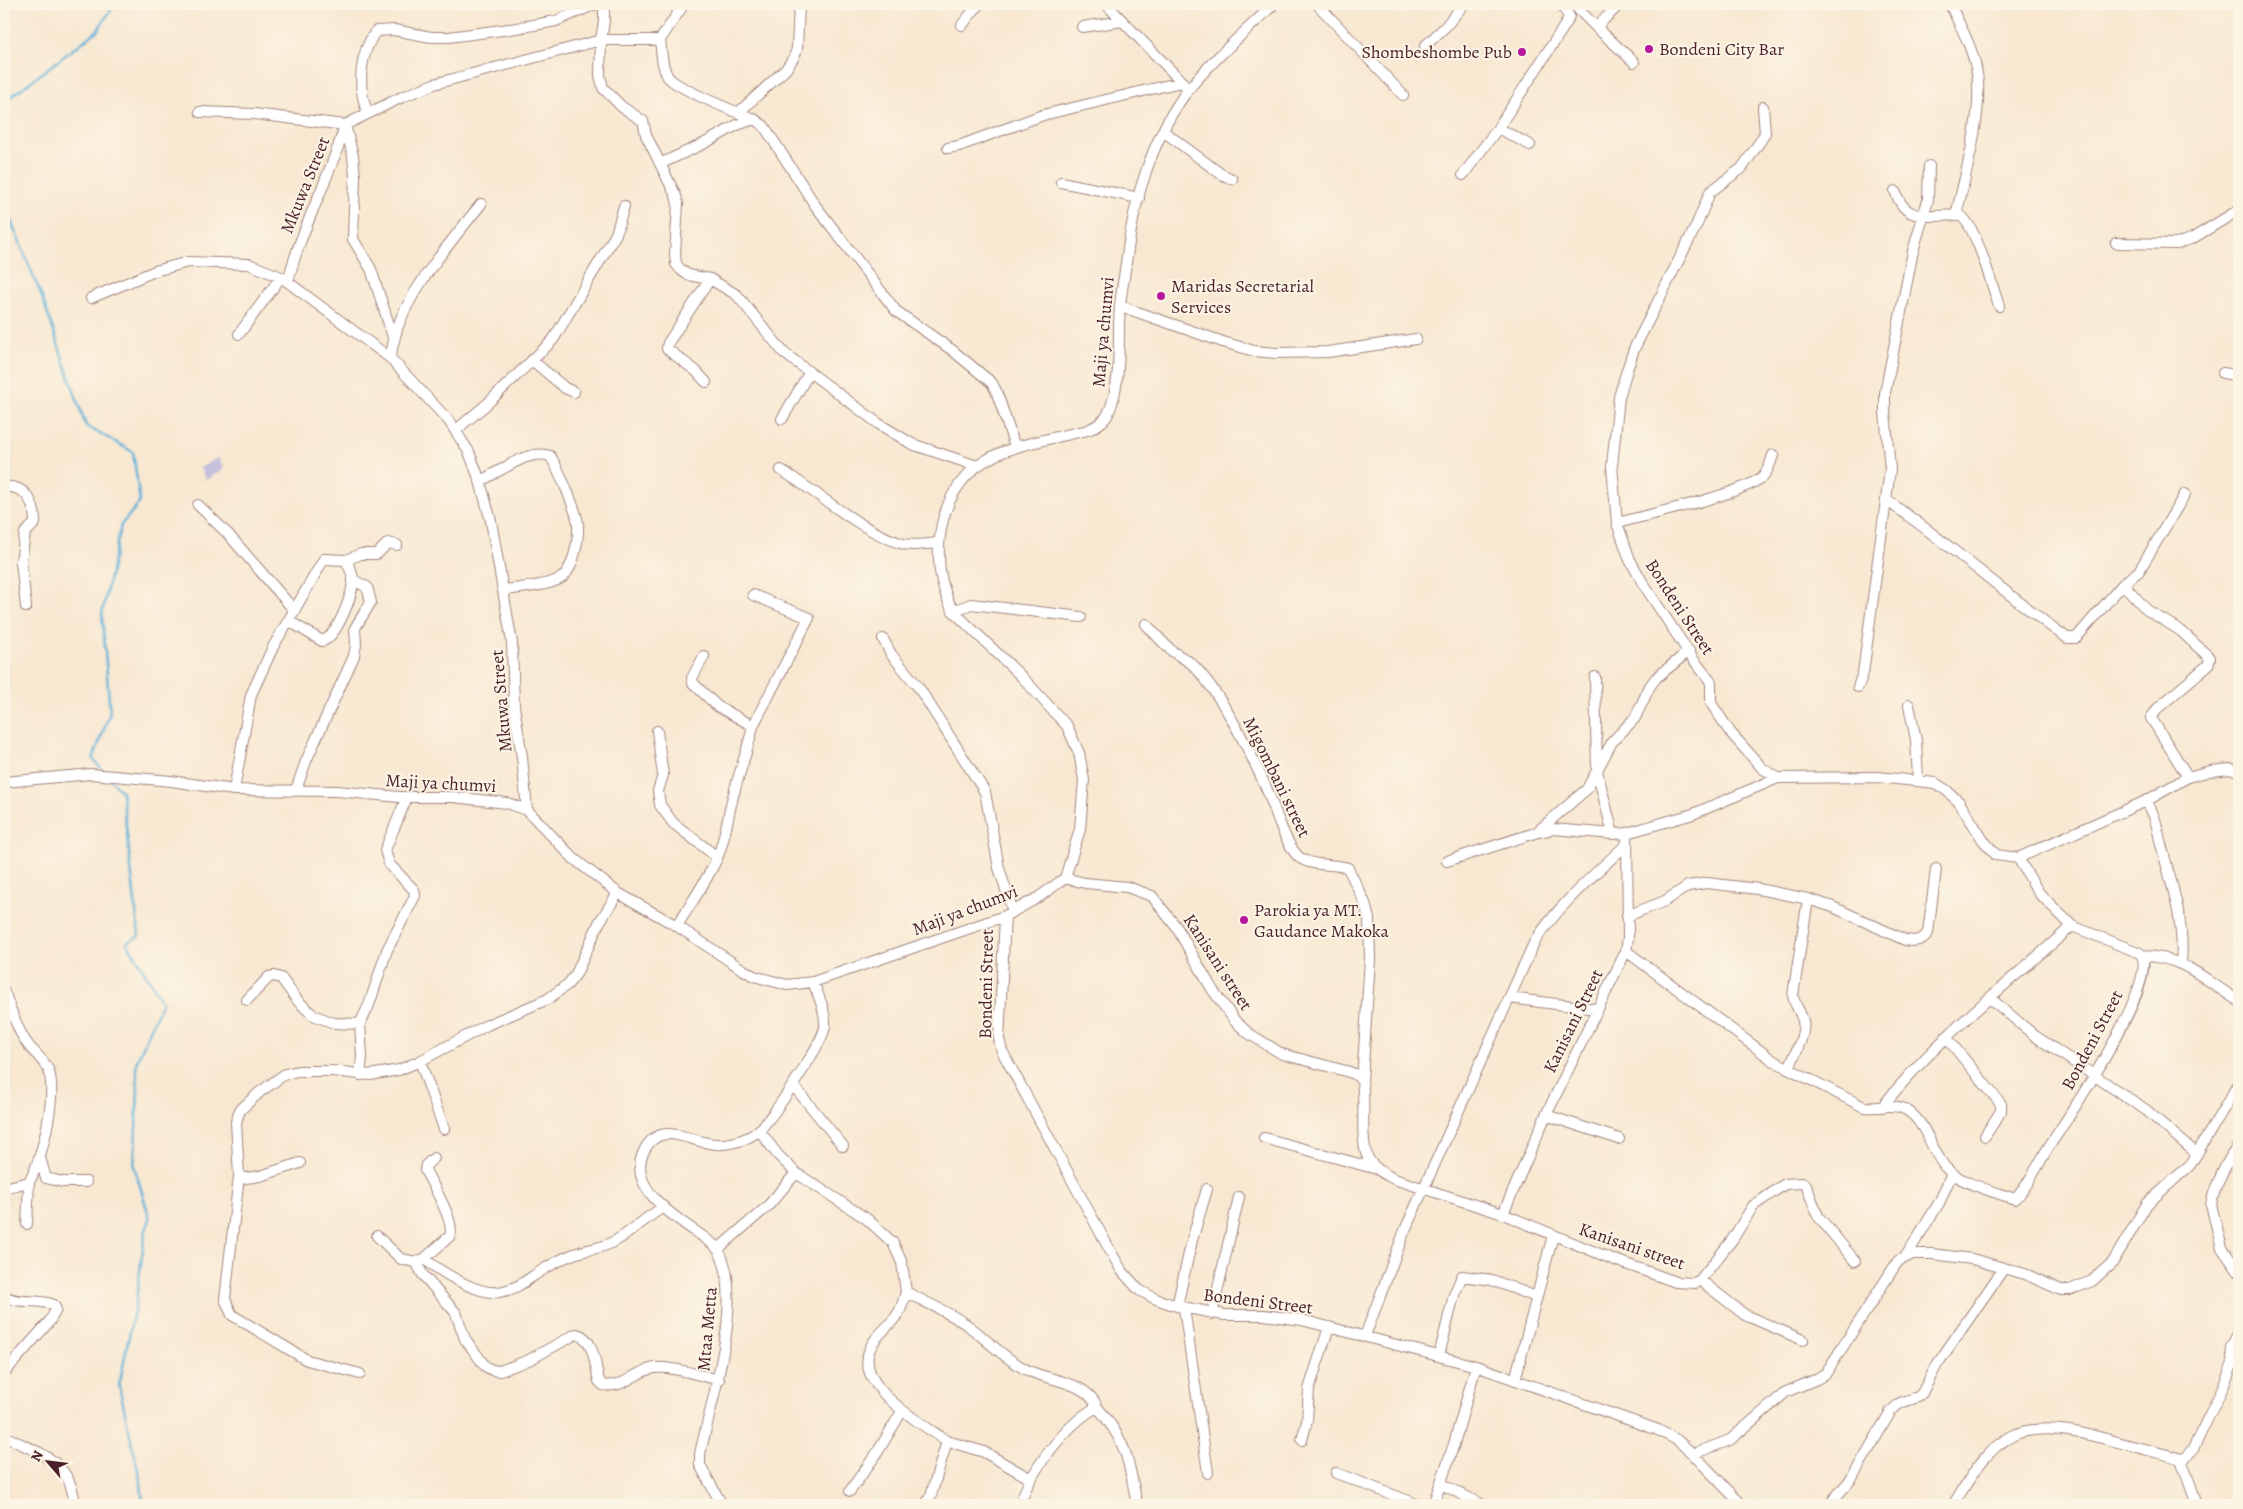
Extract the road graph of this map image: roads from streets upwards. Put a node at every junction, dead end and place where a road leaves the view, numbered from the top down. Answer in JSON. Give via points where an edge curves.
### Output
{"nodes":[{"id":1,"x":596,"y":4,"type":"edge"},
{"id":2,"x":604,"y":4,"type":"edge"},
{"id":3,"x":684,"y":4,"type":"edge"},
{"id":4,"x":799,"y":4,"type":"edge"},
{"id":5,"x":979,"y":4,"type":"edge"},
{"id":6,"x":1106,"y":4,"type":"edge"},
{"id":7,"x":1274,"y":4,"type":"edge"},
{"id":8,"x":1317,"y":4,"type":"edge"},
{"id":9,"x":1464,"y":4,"type":"edge"},
{"id":10,"x":1560,"y":4,"type":"edge"},
{"id":11,"x":1620,"y":4,"type":"edge"},
{"id":12,"x":1950,"y":4,"type":"edge"},
{"id":13,"x":1574,"y":9,"type":"edge"},
{"id":14,"x":1123,"y":22,"type":"junction"},
{"id":15,"x":962,"y":25,"type":"dead end"},
{"id":16,"x":1082,"y":26,"type":"dead end"},
{"id":17,"x":1596,"y":27,"type":"junction"},
{"id":18,"x":601,"y":40,"type":"junction"},
{"id":19,"x":660,"y":40,"type":"junction"},
{"id":20,"x":1425,"y":46,"type":"dead end"},
{"id":21,"x":1634,"y":62,"type":"dead end"},
{"id":22,"x":1181,"y":82,"type":"junction"},
{"id":23,"x":1189,"y":89,"type":"junction"},
{"id":24,"x":1403,"y":95,"type":"dead end"},
{"id":25,"x":1764,"y":106,"type":"dead end"},
{"id":26,"x":200,"y":112,"type":"dead end"},
{"id":27,"x":738,"y":113,"type":"junction"},
{"id":28,"x":368,"y":114,"type":"junction"},
{"id":29,"x":754,"y":119,"type":"junction"},
{"id":30,"x":345,"y":125,"type":"junction"},
{"id":31,"x":1498,"y":128,"type":"junction"},
{"id":32,"x":1163,"y":131,"type":"junction"},
{"id":33,"x":1530,"y":145,"type":"dead end"},
{"id":34,"x":948,"y":148,"type":"dead end"},
{"id":35,"x":660,"y":164,"type":"junction"},
{"id":36,"x":1929,"y":166,"type":"dead end"},
{"id":37,"x":1463,"y":175,"type":"dead end"},
{"id":38,"x":1232,"y":179,"type":"dead end"},
{"id":39,"x":1061,"y":182,"type":"dead end"},
{"id":40,"x":1895,"y":192,"type":"dead end"},
{"id":41,"x":1139,"y":198,"type":"junction"},
{"id":42,"x":481,"y":204,"type":"dead end"},
{"id":43,"x":624,"y":206,"type":"dead end"},
{"id":44,"x":2239,"y":210,"type":"edge"},
{"id":45,"x":1923,"y":215,"type":"junction"},
{"id":46,"x":1956,"y":216,"type":"junction"},
{"id":47,"x":2116,"y":243,"type":"dead end"},
{"id":48,"x":285,"y":279,"type":"junction"},
{"id":49,"x":710,"y":279,"type":"junction"},
{"id":50,"x":91,"y":298,"type":"dead end"},
{"id":51,"x":1120,"y":306,"type":"junction"},
{"id":52,"x":1999,"y":306,"type":"dead end"},
{"id":53,"x":239,"y":334,"type":"dead end"},
{"id":54,"x":1416,"y":339,"type":"dead end"},
{"id":55,"x":394,"y":340,"type":"junction"},
{"id":56,"x":390,"y":358,"type":"junction"},
{"id":57,"x":533,"y":361,"type":"junction"},
{"id":58,"x":2223,"y":373,"type":"dead end"},
{"id":59,"x":809,"y":374,"type":"junction"},
{"id":60,"x":2239,"y":376,"type":"edge"},
{"id":61,"x":706,"y":382,"type":"dead end"},
{"id":62,"x":574,"y":392,"type":"dead end"},
{"id":63,"x":782,"y":419,"type":"dead end"},
{"id":64,"x":456,"y":430,"type":"junction"},
{"id":65,"x":1015,"y":447,"type":"junction"},
{"id":66,"x":1773,"y":455,"type":"dead end"},
{"id":67,"x":977,"y":466,"type":"junction"},
{"id":68,"x":781,"y":470,"type":"dead end"},
{"id":69,"x":480,"y":482,"type":"junction"},
{"id":70,"x":4,"y":487,"type":"edge"},
{"id":71,"x":2185,"y":494,"type":"dead end"},
{"id":72,"x":1886,"y":500,"type":"junction"},
{"id":73,"x":198,"y":505,"type":"dead end"},
{"id":74,"x":1617,"y":523,"type":"junction"},
{"id":75,"x":938,"y":543,"type":"junction"},
{"id":76,"x":397,"y":545,"type":"dead end"},
{"id":77,"x":346,"y":560,"type":"junction"},
{"id":78,"x":353,"y":580,"type":"junction"},
{"id":79,"x":2123,"y":584,"type":"junction"},
{"id":80,"x":504,"y":590,"type":"junction"},
{"id":81,"x":753,"y":595,"type":"dead end"},
{"id":82,"x":26,"y":607,"type":"dead end"},
{"id":83,"x":295,"y":611,"type":"junction"},
{"id":84,"x":953,"y":611,"type":"junction"},
{"id":85,"x":1080,"y":617,"type":"dead end"},
{"id":86,"x":289,"y":622,"type":"junction"},
{"id":87,"x":1146,"y":624,"type":"dead end"},
{"id":88,"x":883,"y":639,"type":"dead end"},
{"id":89,"x":1688,"y":651,"type":"junction"},
{"id":90,"x":704,"y":656,"type":"dead end"},
{"id":91,"x":1595,"y":677,"type":"dead end"},
{"id":92,"x":1858,"y":687,"type":"dead end"},
{"id":93,"x":1910,"y":706,"type":"dead end"},
{"id":94,"x":752,"y":726,"type":"junction"},
{"id":95,"x":657,"y":731,"type":"dead end"},
{"id":96,"x":1597,"y":771,"type":"junction"},
{"id":97,"x":2239,"y":771,"type":"edge"},
{"id":98,"x":2188,"y":777,"type":"junction"},
{"id":99,"x":1778,"y":778,"type":"junction"},
{"id":100,"x":1918,"y":780,"type":"junction"},
{"id":101,"x":4,"y":782,"type":"edge"},
{"id":102,"x":234,"y":790,"type":"junction"},
{"id":103,"x":296,"y":790,"type":"junction"},
{"id":104,"x":406,"y":797,"type":"junction"},
{"id":105,"x":2146,"y":801,"type":"junction"},
{"id":106,"x":527,"y":810,"type":"junction"},
{"id":107,"x":1538,"y":832,"type":"junction"},
{"id":108,"x":1626,"y":833,"type":"junction"},
{"id":109,"x":1613,"y":834,"type":"junction"},
{"id":110,"x":1627,"y":844,"type":"junction"},
{"id":111,"x":717,"y":857,"type":"junction"},
{"id":112,"x":2018,"y":858,"type":"junction"},
{"id":113,"x":1447,"y":861,"type":"dead end"},
{"id":114,"x":1936,"y":870,"type":"dead end"},
{"id":115,"x":1065,"y":878,"type":"junction"},
{"id":116,"x":618,"y":893,"type":"junction"},
{"id":117,"x":1808,"y":899,"type":"junction"},
{"id":118,"x":1009,"y":914,"type":"junction"},
{"id":119,"x":1627,"y":916,"type":"junction"},
{"id":120,"x":677,"y":926,"type":"junction"},
{"id":121,"x":2072,"y":926,"type":"junction"},
{"id":122,"x":1626,"y":951,"type":"junction"},
{"id":123,"x":2142,"y":956,"type":"junction"},
{"id":124,"x":2181,"y":963,"type":"junction"},
{"id":125,"x":813,"y":982,"type":"junction"},
{"id":126,"x":4,"y":992,"type":"edge"},
{"id":127,"x":1509,"y":998,"type":"junction"},
{"id":128,"x":1990,"y":998,"type":"junction"},
{"id":129,"x":247,"y":1000,"type":"dead end"},
{"id":130,"x":2239,"y":1001,"type":"edge"},
{"id":131,"x":1596,"y":1009,"type":"junction"},
{"id":132,"x":360,"y":1024,"type":"junction"},
{"id":133,"x":1946,"y":1037,"type":"junction"},
{"id":134,"x":420,"y":1061,"type":"junction"},
{"id":135,"x":1789,"y":1068,"type":"junction"},
{"id":136,"x":360,"y":1075,"type":"junction"},
{"id":137,"x":2094,"y":1077,"type":"junction"},
{"id":138,"x":1362,"y":1081,"type":"junction"},
{"id":139,"x":2239,"y":1083,"type":"edge"},
{"id":140,"x":793,"y":1085,"type":"junction"},
{"id":141,"x":1882,"y":1107,"type":"junction"},
{"id":142,"x":1546,"y":1115,"type":"junction"},
{"id":143,"x":444,"y":1129,"type":"dead end"},
{"id":144,"x":759,"y":1130,"type":"junction"},
{"id":145,"x":1984,"y":1136,"type":"dead end"},
{"id":146,"x":1264,"y":1138,"type":"dead end"},
{"id":147,"x":1619,"y":1139,"type":"dead end"},
{"id":148,"x":2239,"y":1145,"type":"edge"},
{"id":149,"x":843,"y":1146,"type":"dead end"},
{"id":150,"x":2197,"y":1154,"type":"junction"},
{"id":151,"x":40,"y":1157,"type":"junction"},
{"id":152,"x":434,"y":1158,"type":"dead end"},
{"id":153,"x":300,"y":1163,"type":"dead end"},
{"id":154,"x":1378,"y":1170,"type":"junction"},
{"id":155,"x":796,"y":1173,"type":"junction"},
{"id":156,"x":1952,"y":1173,"type":"junction"},
{"id":157,"x":239,"y":1179,"type":"junction"},
{"id":158,"x":29,"y":1182,"type":"junction"},
{"id":159,"x":86,"y":1182,"type":"dead end"},
{"id":160,"x":4,"y":1188,"type":"edge"},
{"id":161,"x":1424,"y":1188,"type":"junction"},
{"id":162,"x":1207,"y":1189,"type":"dead end"},
{"id":163,"x":1240,"y":1198,"type":"dead end"},
{"id":164,"x":664,"y":1208,"type":"junction"},
{"id":165,"x":1503,"y":1214,"type":"junction"},
{"id":166,"x":27,"y":1224,"type":"dead end"},
{"id":167,"x":1553,"y":1235,"type":"junction"},
{"id":168,"x":377,"y":1236,"type":"dead end"},
{"id":169,"x":718,"y":1249,"type":"junction"},
{"id":170,"x":1906,"y":1256,"type":"junction"},
{"id":171,"x":420,"y":1260,"type":"junction"},
{"id":172,"x":1855,"y":1261,"type":"dead end"},
{"id":173,"x":2004,"y":1268,"type":"junction"},
{"id":174,"x":2239,"y":1272,"type":"edge"},
{"id":175,"x":1700,"y":1280,"type":"junction"},
{"id":176,"x":906,"y":1292,"type":"junction"},
{"id":177,"x":4,"y":1296,"type":"edge"},
{"id":178,"x":1536,"y":1297,"type":"junction"},
{"id":179,"x":1180,"y":1307,"type":"junction"},
{"id":180,"x":1212,"y":1314,"type":"junction"},
{"id":181,"x":1329,"y":1327,"type":"junction"},
{"id":182,"x":2239,"y":1331,"type":"edge"},
{"id":183,"x":1365,"y":1336,"type":"junction"},
{"id":184,"x":1803,"y":1340,"type":"dead end"},
{"id":185,"x":1439,"y":1356,"type":"junction"},
{"id":186,"x":1476,"y":1366,"type":"junction"},
{"id":187,"x":4,"y":1373,"type":"edge"},
{"id":188,"x":360,"y":1374,"type":"dead end"},
{"id":189,"x":719,"y":1380,"type":"junction"},
{"id":190,"x":1515,"y":1380,"type":"junction"},
{"id":191,"x":1097,"y":1407,"type":"junction"},
{"id":192,"x":902,"y":1411,"type":"junction"},
{"id":193,"x":4,"y":1436,"type":"edge"},
{"id":194,"x":1302,"y":1440,"type":"dead end"},
{"id":195,"x":947,"y":1441,"type":"junction"},
{"id":196,"x":1693,"y":1454,"type":"junction"},
{"id":197,"x":2182,"y":1461,"type":"junction"},
{"id":198,"x":1208,"y":1473,"type":"dead end"},
{"id":199,"x":1336,"y":1473,"type":"dead end"},
{"id":200,"x":1031,"y":1479,"type":"junction"},
{"id":201,"x":1441,"y":1484,"type":"junction"},
{"id":202,"x":850,"y":1491,"type":"dead end"},
{"id":203,"x":74,"y":1505,"type":"edge"},
{"id":204,"x":722,"y":1505,"type":"edge"},
{"id":205,"x":926,"y":1505,"type":"edge"},
{"id":206,"x":1020,"y":1505,"type":"edge"},
{"id":207,"x":1137,"y":1505,"type":"edge"},
{"id":208,"x":1419,"y":1505,"type":"edge"},
{"id":209,"x":1433,"y":1505,"type":"edge"},
{"id":210,"x":1483,"y":1505,"type":"edge"},
{"id":211,"x":1742,"y":1505,"type":"edge"},
{"id":212,"x":1829,"y":1505,"type":"edge"},
{"id":213,"x":1953,"y":1505,"type":"edge"},
{"id":214,"x":2198,"y":1505,"type":"edge"}],
"edges":[{"from":1,"to":28,"type":"street","via":[[556,21],[449,37],[376,31],[368,48],[360,84]]},
{"from":2,"to":18,"type":"street"},
{"from":3,"to":19,"type":"street"},
{"from":4,"to":27,"type":"street","via":[[794,57],[786,69]]},
{"from":5,"to":15,"type":"street"},
{"from":6,"to":14,"type":"street"},
{"from":7,"to":23,"type":"street","name":"Maji ya chumvi"},
{"from":8,"to":24,"type":"street"},
{"from":9,"to":20,"type":"street"},
{"from":10,"to":13,"type":"street"},
{"from":11,"to":17,"type":"street"},
{"from":12,"to":46,"type":"street","via":[[1976,67],[1978,92]]},
{"from":13,"to":17,"type":"street"},
{"from":13,"to":31,"type":"street"},
{"from":14,"to":16,"type":"street"},
{"from":14,"to":22,"type":"street"},
{"from":17,"to":21,"type":"street"},
{"from":18,"to":19,"type":"street","name":"Mkuwa Street"},
{"from":18,"to":28,"type":"street","name":"Mkuwa Street","via":[[434,84]]},
{"from":18,"to":35,"type":"street","via":[[603,88],[622,107],[643,121]]},
{"from":19,"to":27,"type":"street","via":[[664,70],[673,83]]},
{"from":22,"to":23,"type":"street"},
{"from":22,"to":34,"type":"street","via":[[1043,115]]},
{"from":23,"to":32,"type":"street","name":"Maji ya chumvi"},
{"from":25,"to":74,"type":"street","name":"Bondeni Street","via":[[1765,133],[1762,140],[1742,168],[1710,192],[1634,349],[1618,397],[1612,466]]},
{"from":26,"to":30,"type":"street","via":[[254,114]]},
{"from":27,"to":29,"type":"street"},
{"from":28,"to":30,"type":"street","name":"Mkuwa Street"},
{"from":29,"to":35,"type":"street"},
{"from":29,"to":65,"type":"street","via":[[770,133],[815,205],[896,311],[992,383]]},
{"from":30,"to":48,"type":"street","name":"Mkuwa Street","via":[[337,154]]},
{"from":30,"to":55,"type":"street","via":[[355,176],[353,239],[371,269]]},
{"from":31,"to":33,"type":"street"},
{"from":31,"to":37,"type":"street"},
{"from":32,"to":38,"type":"street"},
{"from":32,"to":41,"type":"street","name":"Maji ya chumvi"},
{"from":35,"to":49,"type":"street","via":[[678,204],[674,239],[676,264],[688,275]]},
{"from":36,"to":45,"type":"street","via":[[1929,189]]},
{"from":39,"to":41,"type":"street"},
{"from":40,"to":45,"type":"street","via":[[1903,209]]},
{"from":41,"to":51,"type":"street","name":"Maji ya chumvi","via":[[1128,243]]},
{"from":42,"to":55,"type":"street","via":[[416,292],[403,313]]},
{"from":43,"to":57,"type":"street","via":[[607,252],[553,340]]},
{"from":44,"to":47,"type":"street","via":[[2178,244]]},
{"from":45,"to":46,"type":"street"},
{"from":45,"to":72,"type":"street","via":[[1885,393],[1890,470]]},
{"from":46,"to":52,"type":"street","via":[[1962,217],[1969,225]]},
{"from":48,"to":50,"type":"street","via":[[249,264],[188,262],[156,271]]},
{"from":48,"to":53,"type":"street"},
{"from":48,"to":56,"type":"street","name":"Mkuwa Street"},
{"from":49,"to":59,"type":"street","via":[[737,295],[777,346]]},
{"from":49,"to":61,"type":"street","via":[[667,348]]},
{"from":51,"to":54,"type":"street","via":[[1223,342],[1268,352],[1328,352]]},
{"from":51,"to":65,"type":"street","name":"Maji ya chumvi","via":[[1120,348],[1115,392],[1108,415],[1088,430]]},
{"from":55,"to":56,"type":"street"},
{"from":56,"to":64,"type":"street","name":"Mkuwa Street"},
{"from":57,"to":62,"type":"street"},
{"from":57,"to":64,"type":"street"},
{"from":58,"to":60,"type":"street"},
{"from":59,"to":63,"type":"street"},
{"from":59,"to":67,"type":"street","via":[[912,444]]},
{"from":64,"to":69,"type":"street","name":"Mkuwa Street"},
{"from":65,"to":67,"type":"street","name":"Maji ya chumvi"},
{"from":66,"to":74,"type":"street","via":[[1768,470],[1754,482],[1726,493]]},
{"from":67,"to":75,"type":"street","name":"Maji ya chumvi","via":[[956,492],[943,517]]},
{"from":68,"to":75,"type":"street","via":[[888,538],[917,545]]},
{"from":69,"to":80,"type":"street","name":"Mkuwa Street"},
{"from":69,"to":80,"type":"street","via":[[526,458],[540,453],[550,456],[578,523],[577,542],[564,576],[535,586]]},
{"from":70,"to":82,"type":"street","via":[[17,487],[24,491],[35,518],[25,533],[21,562]]},
{"from":71,"to":79,"type":"street","via":[[2138,571]]},
{"from":72,"to":79,"type":"street","via":[[1934,533],[2031,613],[2069,639],[2076,638]]},
{"from":72,"to":92,"type":"street","via":[[1863,673]]},
{"from":73,"to":83,"type":"street","via":[[228,534]]},
{"from":74,"to":89,"type":"street","name":"Bondeni Street","via":[[1630,560]]},
{"from":75,"to":84,"type":"street","name":"Maji ya chumvi","via":[[939,566]]},
{"from":76,"to":77,"type":"street","via":[[388,543],[377,554],[361,554]]},
{"from":77,"to":78,"type":"street"},
{"from":77,"to":83,"type":"street","via":[[324,559]]},
{"from":78,"to":86,"type":"street","via":[[342,620],[327,640],[322,641]]},
{"from":78,"to":103,"type":"street","via":[[367,588],[371,602],[355,628],[354,656]]},
{"from":79,"to":98,"type":"street","via":[[2147,610],[2181,631],[2210,658],[2208,665],[2158,708],[2151,718]]},
{"from":80,"to":106,"type":"street","name":"Mkuwa Street"},
{"from":81,"to":94,"type":"street","via":[[809,618]]},
{"from":83,"to":86,"type":"street"},
{"from":84,"to":85,"type":"street","via":[[971,604]]},
{"from":84,"to":115,"type":"street","name":"Maji ya chumvi","via":[[1022,677],[1066,726],[1079,754],[1084,780],[1080,829]]},
{"from":86,"to":102,"type":"street","via":[[273,648],[252,695]]},
{"from":87,"to":138,"type":"street","name":"Migombani street","via":[[1170,650],[1194,666],[1211,687],[1248,752],[1299,857],[1310,863],[1348,868],[1359,890],[1369,919],[1370,959]]},
{"from":88,"to":118,"type":"street","via":[[919,688],[985,792]]},
{"from":89,"to":96,"type":"street","via":[[1656,678],[1646,691],[1635,718],[1612,742]]},
{"from":89,"to":99,"type":"street","name":"Bondeni Street","via":[[1711,682],[1711,703],[1730,732],[1762,768]]},
{"from":90,"to":94,"type":"street","via":[[692,678],[693,683],[717,706]]},
{"from":91,"to":96,"type":"street"},
{"from":93,"to":100,"type":"street"},
{"from":94,"to":111,"type":"street","via":[[727,830]]},
{"from":95,"to":111,"type":"street","via":[[663,776],[658,791],[660,805],[673,823]]},
{"from":96,"to":107,"type":"street","via":[[1587,788]]},
{"from":96,"to":109,"type":"street"},
{"from":97,"to":98,"type":"street","via":[[2231,769]]},
{"from":98,"to":105,"type":"street"},
{"from":99,"to":100,"type":"street","via":[[1826,776]]},
{"from":99,"to":108,"type":"street","via":[[1693,814]]},
{"from":100,"to":112,"type":"street","via":[[1942,786],[1959,802],[1996,855]]},
{"from":101,"to":102,"type":"street","name":"Maji ya chumvi","via":[[91,774]]},
{"from":102,"to":103,"type":"street","name":"Maji ya chumvi"},
{"from":103,"to":104,"type":"street","name":"Maji ya chumvi"},
{"from":104,"to":106,"type":"street","name":"Maji ya chumvi","via":[[487,800]]},
{"from":104,"to":132,"type":"street","via":[[385,850],[389,864],[414,890],[415,896],[387,950]]},
{"from":105,"to":112,"type":"street"},
{"from":105,"to":124,"type":"street","via":[[2156,818],[2179,914],[2183,946]]},
{"from":106,"to":116,"type":"street","name":"Maji ya chumvi","via":[[573,858]]},
{"from":107,"to":109,"type":"street","via":[[1562,830]]},
{"from":107,"to":113,"type":"street"},
{"from":108,"to":109,"type":"street"},
{"from":108,"to":110,"type":"street","name":"Kanisani Street"},
{"from":110,"to":119,"type":"street","name":"Kanisani Street"},
{"from":110,"to":127,"type":"street","via":[[1590,877],[1545,925]]},
{"from":111,"to":120,"type":"street"},
{"from":112,"to":121,"type":"street","via":[[2039,893]]},
{"from":114,"to":117,"type":"street","via":[[1928,933],[1920,940],[1905,940]]},
{"from":115,"to":118,"type":"street","name":"Maji ya chumvi"},
{"from":115,"to":138,"type":"street","name":"Kanisani street","via":[[1085,884],[1127,887],[1152,896],[1177,928],[1212,988],[1248,1033],[1282,1054],[1355,1074]]},
{"from":116,"to":120,"type":"street","name":"Maji ya chumvi"},
{"from":116,"to":134,"type":"street","via":[[568,984],[548,999],[487,1025]]},
{"from":117,"to":119,"type":"street","via":[[1758,889],[1695,883],[1665,901]]},
{"from":117,"to":135,"type":"street","via":[[1793,995],[1804,1030]]},
{"from":118,"to":125,"type":"street","name":"Maji ya chumvi"},
{"from":118,"to":179,"type":"street","name":"Bondeni Street","via":[[999,1039],[1002,1051],[1122,1271],[1139,1290]]},
{"from":119,"to":122,"type":"street","name":"Kanisani Street"},
{"from":120,"to":125,"type":"street","name":"Maji ya chumvi","via":[[754,976],[787,985]]},
{"from":121,"to":123,"type":"street","via":[[2135,950]]},
{"from":121,"to":128,"type":"street"},
{"from":122,"to":131,"type":"street","name":"Kanisani Street"},
{"from":122,"to":135,"type":"street","via":[[1774,1061]]},
{"from":123,"to":124,"type":"street","via":[[2168,958]]},
{"from":123,"to":137,"type":"street","name":"Bondeni Street","via":[[2144,967],[2140,985],[2118,1035]]},
{"from":124,"to":130,"type":"street"},
{"from":125,"to":140,"type":"street","via":[[826,1026]]},
{"from":126,"to":151,"type":"street","via":[[25,1041],[49,1073],[49,1104]]},
{"from":127,"to":131,"type":"street"},
{"from":127,"to":161,"type":"street"},
{"from":128,"to":133,"type":"street"},
{"from":128,"to":137,"type":"street","via":[[2035,1036]]},
{"from":129,"to":132,"type":"street","via":[[269,977],[274,976],[281,978],[313,1015],[334,1024]]},
{"from":131,"to":142,"type":"street","name":"Kanisani Street"},
{"from":132,"to":136,"type":"street"},
{"from":133,"to":141,"type":"street"},
{"from":133,"to":145,"type":"street","via":[[2001,1104]]},
{"from":134,"to":136,"type":"street","via":[[382,1074]]},
{"from":134,"to":143,"type":"street"},
{"from":135,"to":141,"type":"street","via":[[1864,1107]]},
{"from":136,"to":157,"type":"street","via":[[298,1071],[285,1074],[260,1092],[240,1110],[236,1122]]},
{"from":137,"to":150,"type":"street","via":[[2146,1110]]},
{"from":137,"to":156,"type":"street","name":"Bondeni Street","via":[[2016,1198],[1968,1182]]},
{"from":138,"to":154,"type":"street","via":[[1364,1145],[1368,1160]]},
{"from":139,"to":150,"type":"street"},
{"from":140,"to":144,"type":"street"},
{"from":140,"to":149,"type":"street"},
{"from":141,"to":156,"type":"street","via":[[1897,1107],[1909,1112],[1924,1130],[1944,1166]]},
{"from":142,"to":147,"type":"street"},
{"from":142,"to":165,"type":"street","name":"Kanisani Street"},
{"from":144,"to":155,"type":"street"},
{"from":144,"to":164,"type":"street","via":[[730,1143],[715,1144],[671,1134],[651,1140],[641,1161],[642,1172],[647,1190]]},
{"from":146,"to":154,"type":"street","name":"Kanisani street"},
{"from":148,"to":174,"type":"street","via":[[2211,1205],[2222,1248]]},
{"from":150,"to":173,"type":"street","via":[[2181,1175],[2147,1204],[2118,1256],[2092,1281],[2070,1290],[2061,1290]]},
{"from":151,"to":158,"type":"street"},
{"from":151,"to":159,"type":"street","via":[[46,1178]]},
{"from":152,"to":171,"type":"street","via":[[425,1170],[447,1214],[452,1232]]},
{"from":153,"to":157,"type":"street"},
{"from":154,"to":161,"type":"street","name":"Kanisani street","via":[[1394,1179]]},
{"from":155,"to":169,"type":"street","via":[[768,1206]]},
{"from":155,"to":176,"type":"street","via":[[866,1219],[893,1243],[902,1262]]},
{"from":156,"to":170,"type":"street","via":[[1939,1203]]},
{"from":157,"to":188,"type":"street","via":[[224,1299],[232,1315],[307,1360]]},
{"from":158,"to":160,"type":"street"},
{"from":158,"to":166,"type":"street"},
{"from":161,"to":165,"type":"street","name":"Kanisani street"},
{"from":161,"to":183,"type":"street"},
{"from":162,"to":179,"type":"street","via":[[1192,1240]]},
{"from":163,"to":180,"type":"street"},
{"from":164,"to":169,"type":"street"},
{"from":164,"to":171,"type":"street","via":[[612,1242],[576,1253],[545,1268],[526,1282],[499,1292],[486,1291],[453,1279]]},
{"from":165,"to":167,"type":"street","name":"Kanisani street"},
{"from":167,"to":175,"type":"street","name":"Kanisani street","via":[[1676,1282],[1695,1283]]},
{"from":167,"to":178,"type":"street","name":"Kanisani street"},
{"from":168,"to":171,"type":"street","via":[[401,1259]]},
{"from":169,"to":189,"type":"street","name":"Mtaa Metta","via":[[728,1276],[729,1307]]},
{"from":170,"to":173,"type":"street","via":[[1947,1255]]},
{"from":170,"to":196,"type":"street","via":[[1894,1267],[1826,1373],[1786,1392],[1730,1440]]},
{"from":171,"to":189,"type":"street","via":[[423,1275],[456,1313],[465,1339],[485,1366],[492,1370],[500,1371],[529,1360],[576,1334],[589,1342],[599,1381],[603,1385],[622,1384],[649,1369]]},
{"from":172,"to":175,"type":"street","name":"Kanisani street","via":[[1818,1216],[1806,1185],[1789,1184],[1753,1206],[1732,1240]]},
{"from":173,"to":212,"type":"street","via":[[1938,1363],[1922,1393],[1891,1411],[1852,1478]]},
{"from":175,"to":184,"type":"street","name":"Kanisani street","via":[[1746,1315]]},
{"from":176,"to":191,"type":"street","via":[[969,1326],[1025,1370],[1084,1392]]},
{"from":176,"to":192,"type":"street","via":[[900,1310],[872,1343],[867,1356],[874,1380],[884,1396]]},
{"from":177,"to":187,"type":"street","via":[[50,1303],[56,1310]]},
{"from":178,"to":185,"type":"street","via":[[1492,1280],[1462,1276]]},
{"from":178,"to":190,"type":"street","name":"Kanisani street"},
{"from":179,"to":180,"type":"street","name":"Bondeni Street"},
{"from":179,"to":198,"type":"street"},
{"from":180,"to":181,"type":"street","name":"Bondeni Street","via":[[1264,1315]]},
{"from":181,"to":183,"type":"street","name":"Bondeni Street"},
{"from":181,"to":194,"type":"street","via":[[1309,1389]]},
{"from":182,"to":197,"type":"street","via":[[2230,1350],[2233,1363],[2224,1385],[2193,1449]]},
{"from":183,"to":185,"type":"street","name":"Bondeni Street"},
{"from":185,"to":186,"type":"street","name":"Bondeni Street"},
{"from":186,"to":190,"type":"street","name":"Bondeni Street"},
{"from":186,"to":201,"type":"street"},
{"from":189,"to":204,"type":"street","name":"Mtaa Metta","via":[[708,1413],[700,1464]]},
{"from":190,"to":196,"type":"street","name":"Bondeni Street","via":[[1658,1430]]},
{"from":191,"to":200,"type":"street","via":[[1087,1412],[1054,1446]]},
{"from":191,"to":207,"type":"street","via":[[1114,1426],[1123,1443]]},
{"from":192,"to":195,"type":"street"},
{"from":192,"to":202,"type":"street"},
{"from":193,"to":203,"type":"street","via":[[46,1457],[62,1469],[67,1476]]},
{"from":195,"to":200,"type":"street","via":[[984,1452]]},
{"from":195,"to":205,"type":"street"},
{"from":196,"to":211,"type":"street","name":"Bondeni Street"},
{"from":197,"to":213,"type":"street","via":[[2103,1438],[2039,1430],[2013,1436],[2000,1444],[1978,1466]]},
{"from":197,"to":214,"type":"street"},
{"from":199,"to":208,"type":"street"},
{"from":200,"to":206,"type":"street"},
{"from":201,"to":209,"type":"street"},
{"from":201,"to":210,"type":"street"}]}
